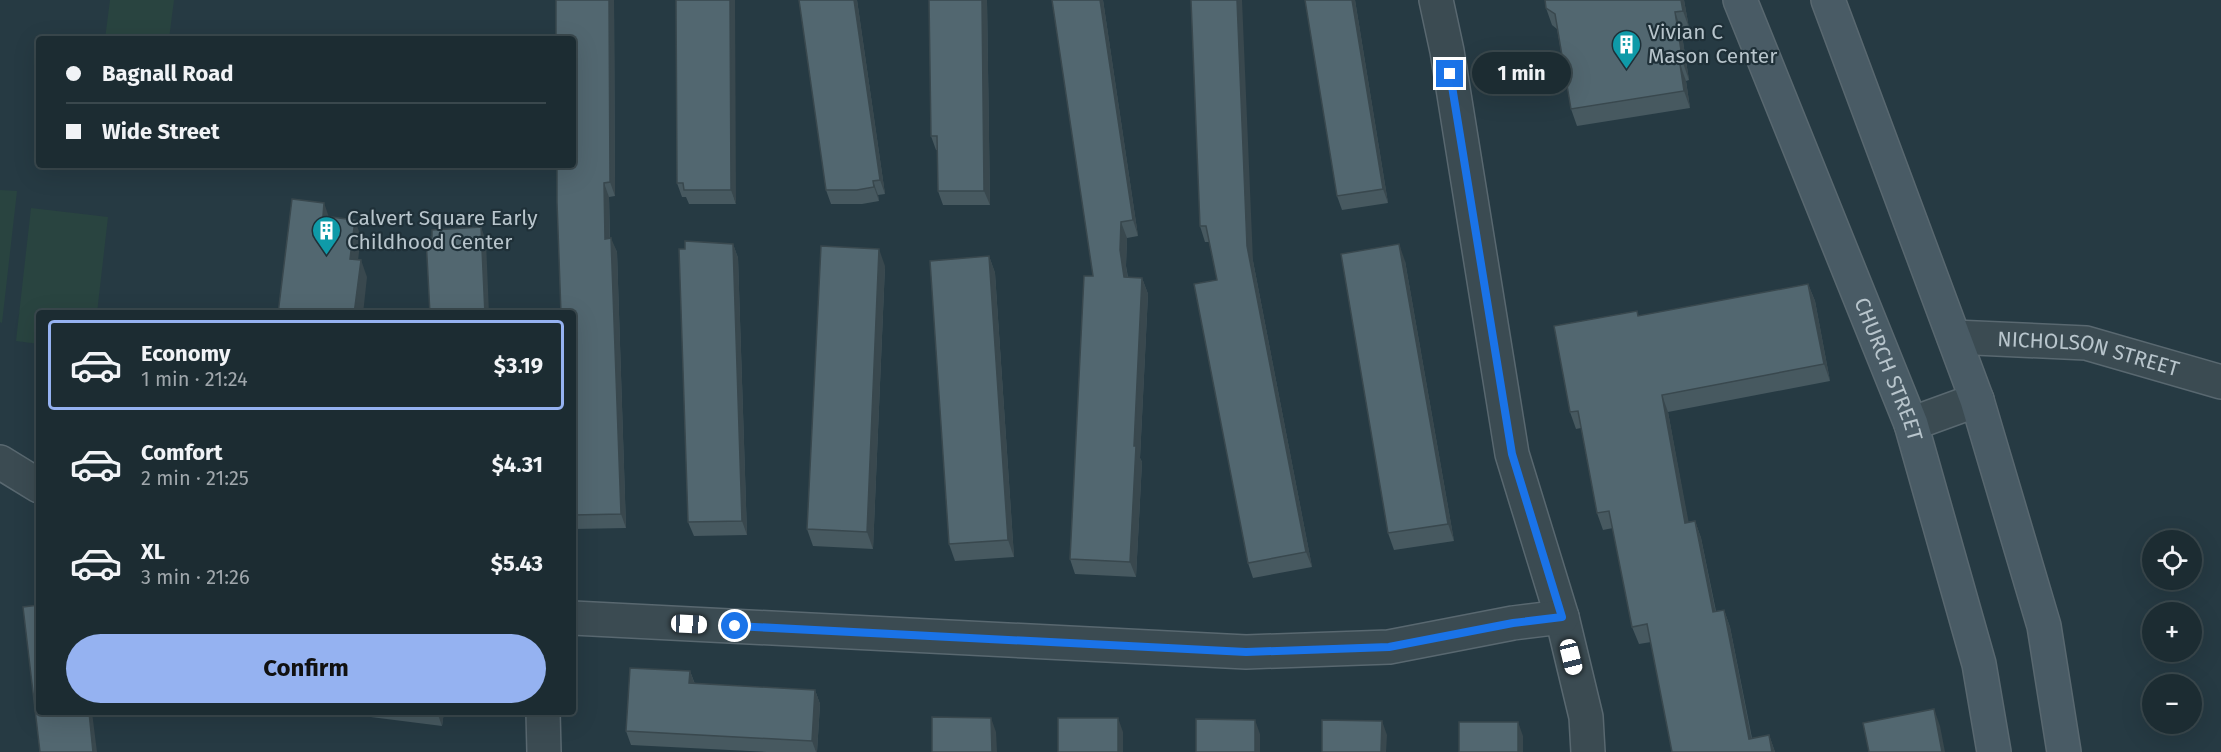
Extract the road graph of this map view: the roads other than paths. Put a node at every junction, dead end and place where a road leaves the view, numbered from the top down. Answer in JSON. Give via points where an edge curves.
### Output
{"nodes":[{"id":1,"x":1436,"y":0,"type":"edge"},
{"id":2,"x":1740,"y":0,"type":"edge"},
{"id":3,"x":1828,"y":0,"type":"edge"},
{"id":4,"x":1954,"y":337,"type":"junction"},
{"id":5,"x":2221,"y":382,"type":"edge"},
{"id":6,"x":1977,"y":400,"type":"junction"},
{"id":7,"x":1911,"y":424,"type":"junction"},
{"id":8,"x":0,"y":462,"type":"edge"},
{"id":9,"x":36,"y":484,"type":"edge"},
{"id":10,"x":1562,"y":617,"type":"junction"},
{"id":11,"x":576,"y":618,"type":"edge"},
{"id":12,"x":543,"y":715,"type":"edge"},
{"id":13,"x":544,"y":752,"type":"edge"},
{"id":14,"x":1588,"y":752,"type":"edge"},
{"id":15,"x":1994,"y":752,"type":"edge"},
{"id":16,"x":2064,"y":752,"type":"edge"}],
"edges":[{"from":1,"to":10,"type":"street","via":[[1512,454]]},
{"from":2,"to":7,"type":"main road","name":"CHURCH STREET"},
{"from":3,"to":4,"type":"main road"},
{"from":4,"to":5,"type":"street","name":"NICHOLSON STREET","via":[[2086,343]]},
{"from":4,"to":6,"type":"main road"},
{"from":6,"to":7,"type":"street"},
{"from":6,"to":16,"type":"main road","via":[[2044,626]]},
{"from":7,"to":15,"type":"main road","name":"CHURCH STREET","via":[[1979,664]]},
{"from":8,"to":9,"type":"street"},
{"from":10,"to":11,"type":"street","via":[[1389,647],[1246,652]]},
{"from":10,"to":14,"type":"street","via":[[1586,717]]},
{"from":12,"to":13,"type":"street"}]}
